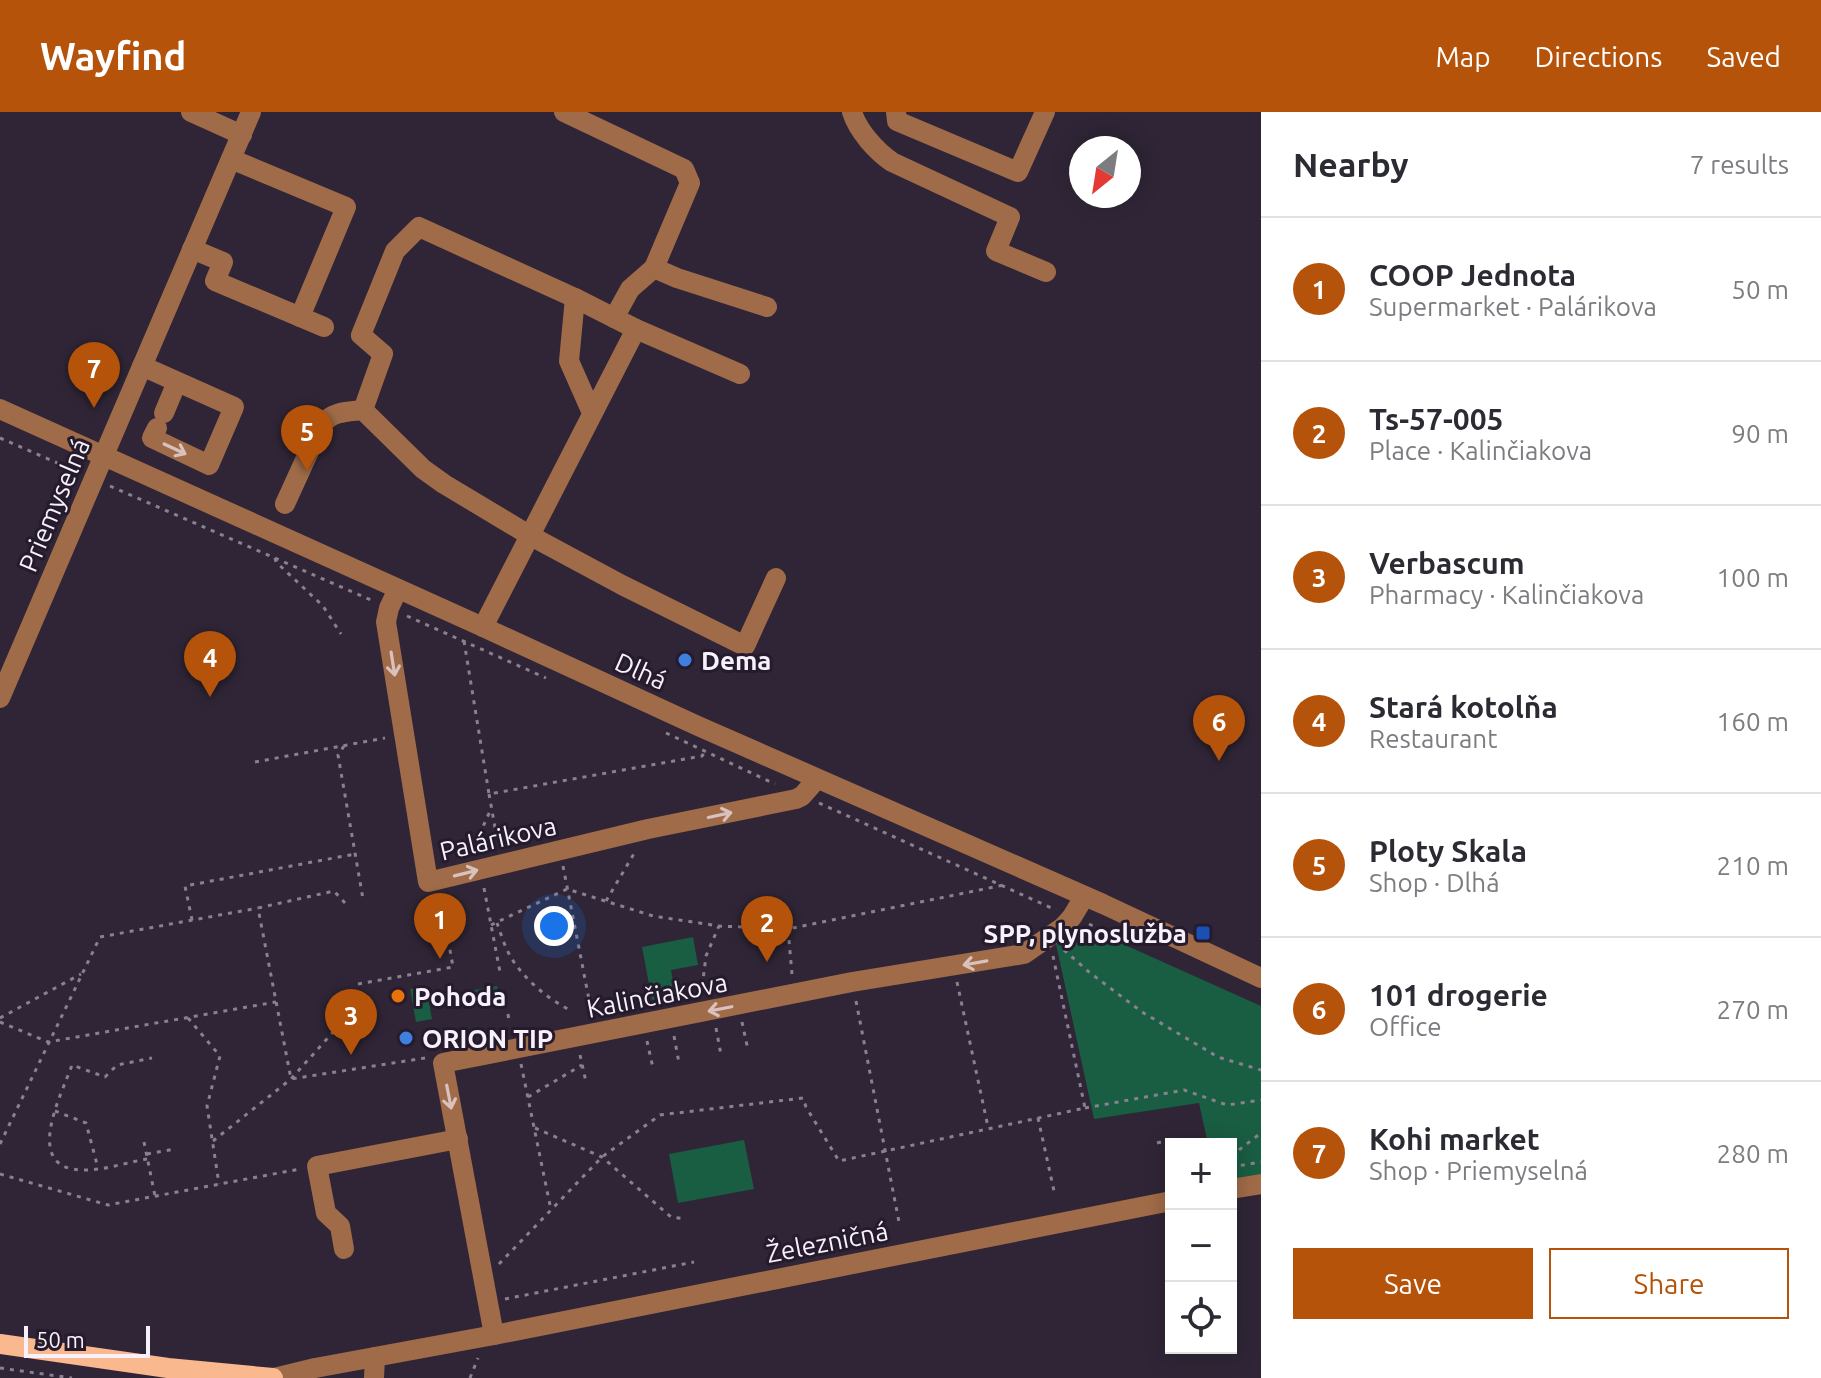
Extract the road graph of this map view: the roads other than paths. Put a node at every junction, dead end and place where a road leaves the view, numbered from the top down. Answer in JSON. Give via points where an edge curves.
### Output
{"nodes":[{"id":1,"x":191,"y":112,"type":"edge"},
{"id":2,"x":251,"y":112,"type":"edge"},
{"id":3,"x":564,"y":112,"type":"edge"},
{"id":4,"x":852,"y":112,"type":"edge"},
{"id":5,"x":896,"y":112,"type":"edge"},
{"id":6,"x":1045,"y":112,"type":"edge"},
{"id":7,"x":242,"y":135,"type":"junction"},
{"id":8,"x":231,"y":159,"type":"junction"},
{"id":9,"x":192,"y":249,"type":"junction"},
{"id":10,"x":654,"y":268,"type":"junction"},
{"id":11,"x":1046,"y":272,"type":"dead end"},
{"id":12,"x":575,"y":298,"type":"junction"},
{"id":13,"x":767,"y":307,"type":"dead end"},
{"id":14,"x":300,"y":317,"type":"junction"},
{"id":15,"x":614,"y":318,"type":"junction"},
{"id":16,"x":324,"y":327,"type":"dead end"},
{"id":17,"x":636,"y":329,"type":"junction"},
{"id":18,"x":142,"y":366,"type":"junction"},
{"id":19,"x":740,"y":374,"type":"dead end"},
{"id":20,"x":177,"y":382,"type":"junction"},
{"id":21,"x":0,"y":409,"type":"edge"},
{"id":22,"x":363,"y":410,"type":"junction"},
{"id":23,"x":592,"y":413,"type":"junction"},
{"id":24,"x":103,"y":456,"type":"junction"},
{"id":25,"x":285,"y":504,"type":"dead end"},
{"id":26,"x":529,"y":535,"type":"junction"},
{"id":27,"x":776,"y":578,"type":"dead end"},
{"id":28,"x":398,"y":589,"type":"junction"},
{"id":29,"x":483,"y":627,"type":"junction"},
{"id":30,"x":0,"y":698,"type":"edge"},
{"id":31,"x":817,"y":779,"type":"junction"},
{"id":32,"x":1084,"y":897,"type":"junction"},
{"id":33,"x":1261,"y":978,"type":"edge"},
{"id":34,"x":458,"y":1139,"type":"junction"},
{"id":35,"x":1261,"y":1184,"type":"edge"},
{"id":36,"x":1237,"y":1188,"type":"edge"},
{"id":37,"x":1165,"y":1202,"type":"edge"},
{"id":38,"x":344,"y":1249,"type":"dead end"},
{"id":39,"x":494,"y":1335,"type":"junction"},
{"id":40,"x":0,"y":1344,"type":"edge"},
{"id":41,"x":374,"y":1368,"type":"edge"},
{"id":42,"x":274,"y":1378,"type":"edge"}],
"edges":[{"from":1,"to":7,"type":"street"},
{"from":2,"to":7,"type":"street","name":"Priemyselná"},
{"from":3,"to":10,"type":"street","via":[[684,169],[690,183]]},
{"from":4,"to":11,"type":"street","via":[[892,162],[1010,217],[996,251]]},
{"from":5,"to":6,"type":"street","via":[[897,121],[1018,172]]},
{"from":7,"to":8,"type":"street","name":"Priemyselná"},
{"from":8,"to":9,"type":"street","name":"Priemyselná"},
{"from":8,"to":14,"type":"street","via":[[346,207]]},
{"from":9,"to":14,"type":"street","via":[[223,262],[215,281]]},
{"from":9,"to":18,"type":"street","name":"Priemyselná"},
{"from":10,"to":13,"type":"street"},
{"from":10,"to":15,"type":"street","via":[[630,289]]},
{"from":12,"to":15,"type":"street"},
{"from":12,"to":22,"type":"street","via":[[419,227],[395,251],[361,335],[383,354]]},
{"from":12,"to":23,"type":"street","via":[[569,361]]},
{"from":14,"to":16,"type":"street"},
{"from":15,"to":17,"type":"street"},
{"from":17,"to":19,"type":"street"},
{"from":17,"to":23,"type":"street"},
{"from":18,"to":20,"type":"street"},
{"from":18,"to":24,"type":"street","name":"Priemyselná"},
{"from":20,"to":20,"type":"street","one_way":true,"via":[[152,438],[209,465],[234,407]]},
{"from":21,"to":24,"type":"street","name":"Dlhá"},
{"from":22,"to":25,"type":"street","via":[[337,412],[321,425]]},
{"from":22,"to":26,"type":"street","via":[[423,469]]},
{"from":23,"to":26,"type":"street"},
{"from":24,"to":28,"type":"street","name":"Dlhá"},
{"from":24,"to":30,"type":"street","name":"Priemyselná"},
{"from":26,"to":27,"type":"street","via":[[745,646]]},
{"from":26,"to":29,"type":"street"},
{"from":28,"to":29,"type":"street","name":"Dlhá"},
{"from":28,"to":31,"type":"street","name":"Palárikova","one_way":true,"via":[[386,622],[428,882],[796,799]]},
{"from":29,"to":31,"type":"street","name":"Dlhá"},
{"from":31,"to":32,"type":"street","name":"Dlhá"},
{"from":32,"to":33,"type":"street","name":"Dlhá"},
{"from":32,"to":34,"type":"street","name":"Kalinčiakova","one_way":true,"via":[[1063,927],[1024,954],[441,1060]]},
{"from":34,"to":38,"type":"street","via":[[317,1166],[326,1213],[340,1226]]},
{"from":34,"to":39,"type":"street"},
{"from":35,"to":36,"type":"street"},
{"from":37,"to":39,"type":"street","name":"Železničná"},
{"from":39,"to":41,"type":"street","name":"Železničná"},
{"from":40,"to":42,"type":"main road"},
{"from":41,"to":42,"type":"street","name":"Železničná","via":[[315,1368]]}]}
